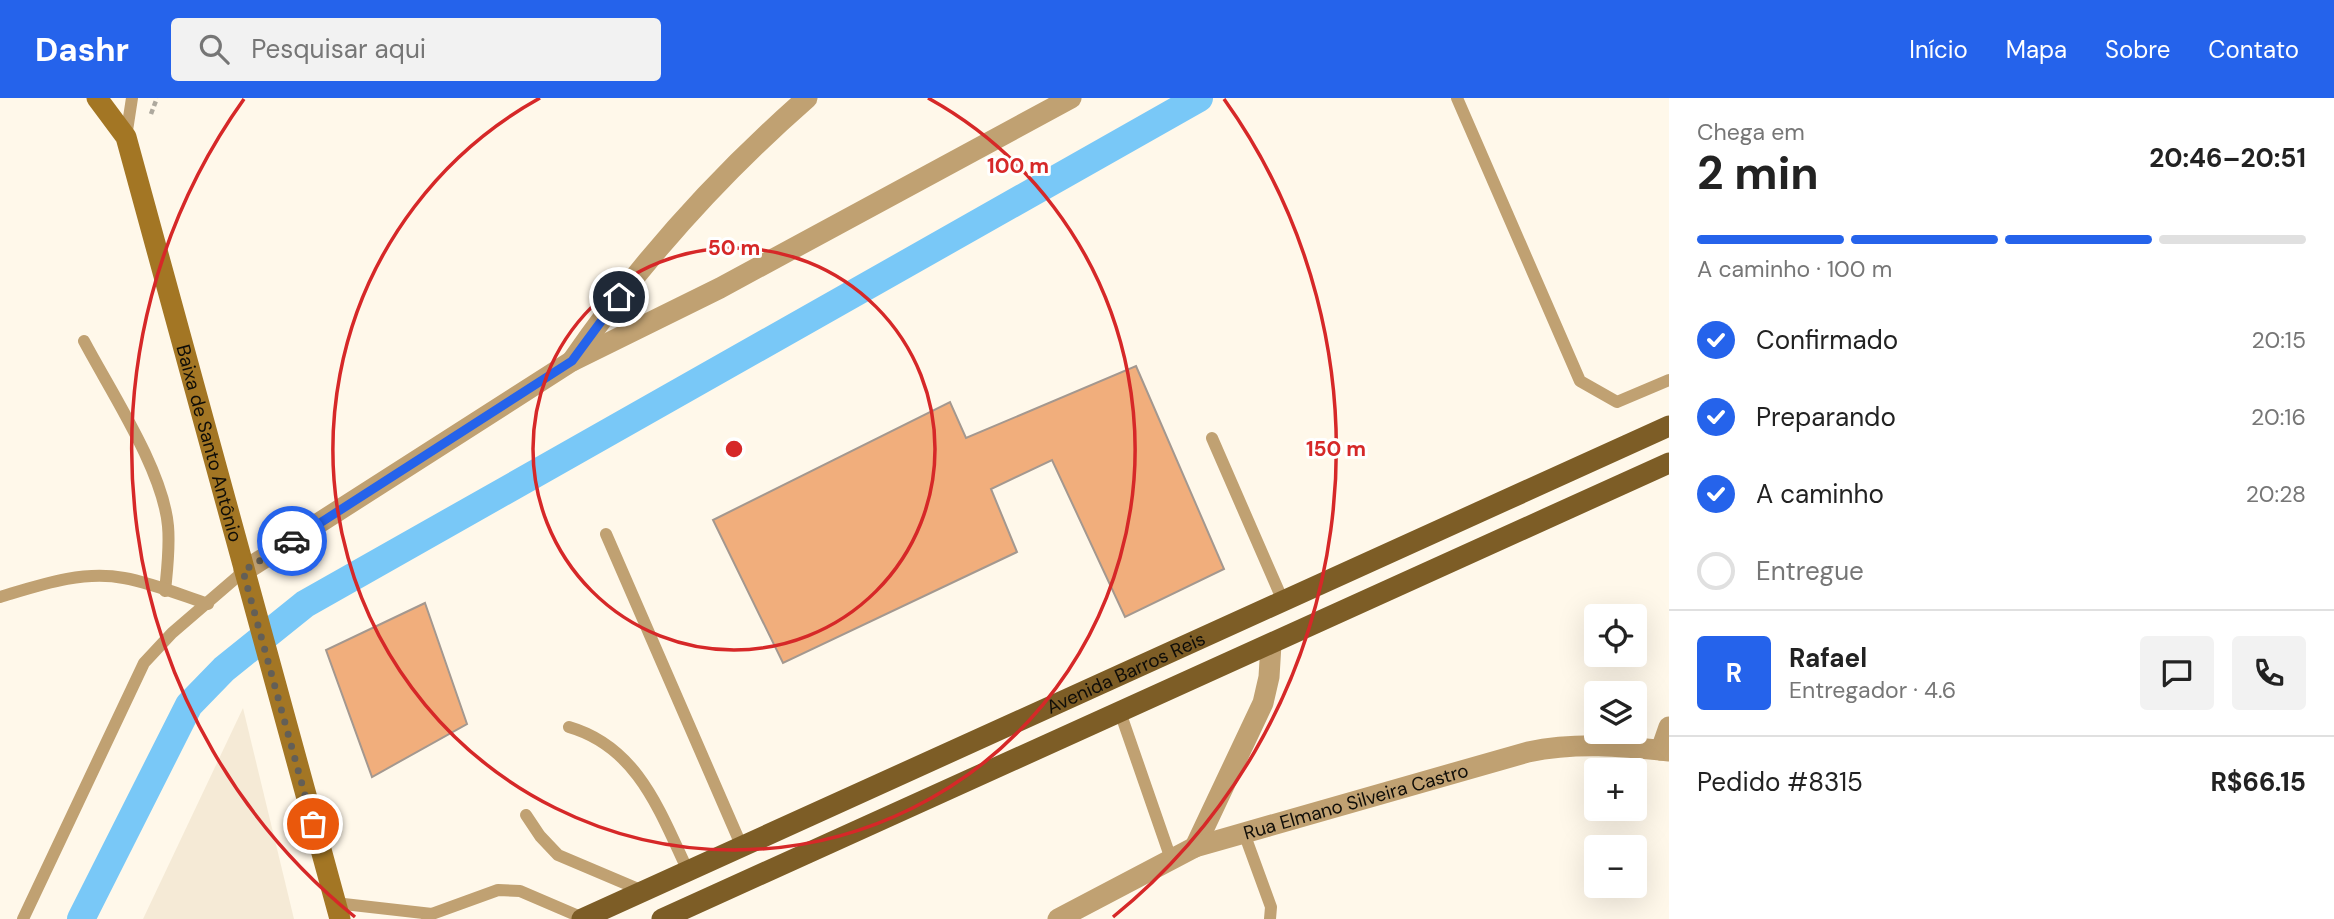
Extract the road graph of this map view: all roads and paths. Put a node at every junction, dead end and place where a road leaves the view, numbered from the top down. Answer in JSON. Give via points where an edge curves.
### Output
{"nodes":[{"id":1,"x":97,"y":98,"type":"edge"},
{"id":2,"x":132,"y":98,"type":"edge"},
{"id":3,"x":807,"y":98,"type":"edge"},
{"id":4,"x":1071,"y":98,"type":"edge"},
{"id":5,"x":1457,"y":98,"type":"edge"},
{"id":6,"x":126,"y":137,"type":"junction"},
{"id":7,"x":84,"y":341,"type":"dead end"},
{"id":8,"x":572,"y":361,"type":"junction"},
{"id":9,"x":1669,"y":380,"type":"edge"},
{"id":10,"x":1669,"y":426,"type":"edge"},
{"id":11,"x":1212,"y":438,"type":"dead end"},
{"id":12,"x":1669,"y":463,"type":"edge"},
{"id":13,"x":606,"y":534,"type":"dead end"},
{"id":14,"x":243,"y":571,"type":"junction"},
{"id":15,"x":165,"y":591,"type":"junction"},
{"id":16,"x":0,"y":597,"type":"edge"},
{"id":17,"x":1283,"y":601,"type":"junction"},
{"id":18,"x":208,"y":604,"type":"junction"},
{"id":19,"x":1271,"y":644,"type":"junction"},
{"id":20,"x":1120,"y":712,"type":"junction"},
{"id":21,"x":569,"y":727,"type":"dead end"},
{"id":22,"x":1669,"y":727,"type":"edge"},
{"id":23,"x":1665,"y":750,"type":"edge"},
{"id":24,"x":526,"y":815,"type":"dead end"},
{"id":25,"x":1244,"y":833,"type":"junction"},
{"id":26,"x":742,"y":847,"type":"junction"},
{"id":27,"x":1195,"y":847,"type":"junction"},
{"id":28,"x":1171,"y":859,"type":"junction"},
{"id":29,"x":688,"y":871,"type":"junction"},
{"id":30,"x":643,"y":891,"type":"junction"},
{"id":31,"x":337,"y":911,"type":"edge"},
{"id":32,"x":430,"y":916,"type":"edge"},
{"id":33,"x":583,"y":918,"type":"edge"},
{"id":34,"x":23,"y":919,"type":"edge"},
{"id":35,"x":662,"y":919,"type":"edge"},
{"id":36,"x":1058,"y":919,"type":"edge"},
{"id":37,"x":1270,"y":919,"type":"edge"}],
"edges":[{"from":1,"to":6,"type":"main road","name":"Baixa de Santo Antônio"},
{"from":2,"to":6,"type":"lane"},
{"from":3,"to":8,"type":"street","via":[[670,234]]},
{"from":4,"to":8,"type":"street","via":[[720,288]]},
{"from":5,"to":9,"type":"lane","via":[[1580,381],[1617,402]]},
{"from":6,"to":14,"type":"main road","name":"Baixa de Santo Antônio"},
{"from":7,"to":15,"type":"lane","via":[[157,486],[168,525]]},
{"from":8,"to":14,"type":"street"},
{"from":10,"to":17,"type":"main road","name":"Avenida Barros Reis"},
{"from":11,"to":17,"type":"lane"},
{"from":12,"to":19,"type":"main road","name":"Avenida Barros Reis"},
{"from":13,"to":26,"type":"lane"},
{"from":14,"to":18,"type":"lane"},
{"from":14,"to":31,"type":"main road","name":"Baixa de Santo Antônio"},
{"from":15,"to":16,"type":"lane","via":[[124,578],[92,576],[52,581]]},
{"from":15,"to":18,"type":"lane"},
{"from":17,"to":26,"type":"main road","name":"Avenida Barros Reis"},
{"from":18,"to":34,"type":"lane","via":[[172,632],[144,663]]},
{"from":19,"to":20,"type":"main road","name":"Avenida Barros Reis"},
{"from":19,"to":27,"type":"street","via":[[1263,703]]},
{"from":20,"to":28,"type":"lane"},
{"from":20,"to":35,"type":"main road","name":"Avenida Barros Reis"},
{"from":21,"to":29,"type":"lane","via":[[589,733],[630,764],[646,783]]},
{"from":22,"to":23,"type":"street"},
{"from":23,"to":25,"type":"street","name":"Rua Elmano Silveira Castro","via":[[1597,743],[1562,745]]},
{"from":24,"to":30,"type":"lane","via":[[558,855]]},
{"from":25,"to":27,"type":"street","name":"Rua Elmano Silveira Castro"},
{"from":25,"to":37,"type":"lane","via":[[1271,907]]},
{"from":26,"to":29,"type":"main road","name":"Avenida Barros Reis"},
{"from":27,"to":28,"type":"street","name":"Rua Elmano Silveira Castro"},
{"from":28,"to":36,"type":"street","name":"Rua Elmano Silveira Castro"},
{"from":29,"to":30,"type":"main road","name":"Avenida Barros Reis"},
{"from":30,"to":33,"type":"main road","name":"Avenida Barros Reis"},
{"from":31,"to":32,"type":"lane"},
{"from":32,"to":33,"type":"lane","via":[[498,890],[520,891]]}]}
